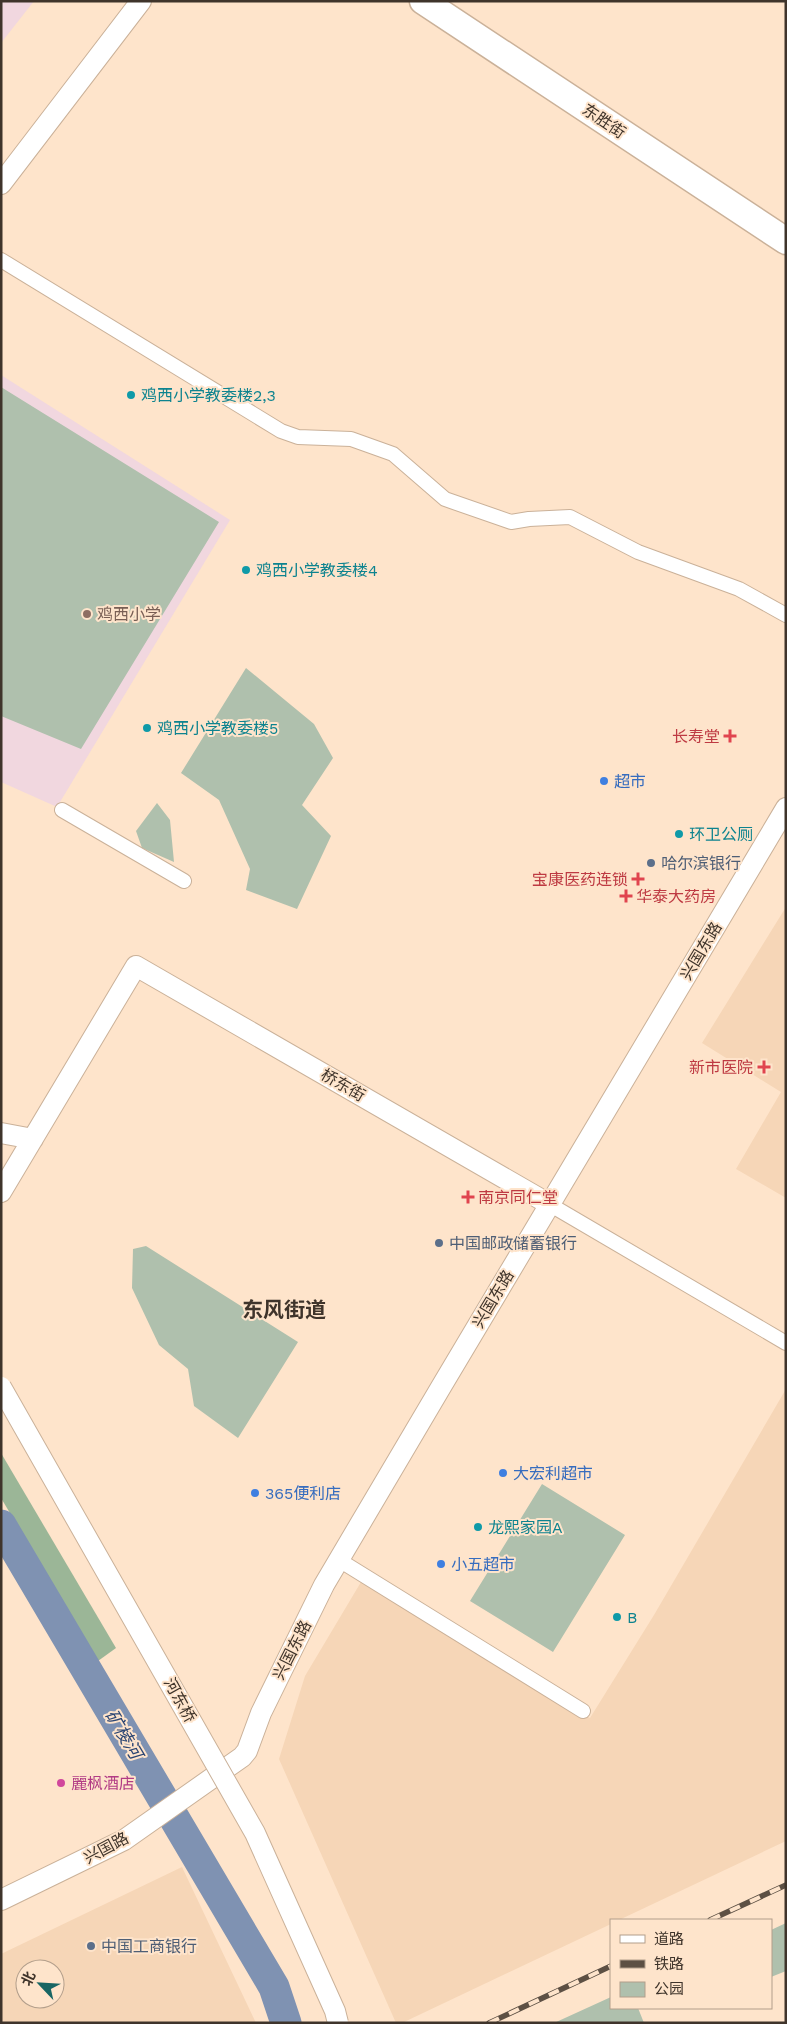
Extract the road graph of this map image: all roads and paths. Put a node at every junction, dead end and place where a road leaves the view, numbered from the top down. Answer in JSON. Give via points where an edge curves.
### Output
{"nodes":[{"id":1,"x":141,"y":1,"type":"edge"},
{"id":2,"x":423,"y":1,"type":"edge"},
{"id":3,"x":1,"y":184,"type":"edge"},
{"id":4,"x":786,"y":241,"type":"edge"},
{"id":5,"x":1,"y":260,"type":"edge"},
{"id":6,"x":786,"y":615,"type":"edge"},
{"id":7,"x":786,"y":808,"type":"edge"},
{"id":8,"x":62,"y":810,"type":"dead end"},
{"id":9,"x":184,"y":880,"type":"dead end"},
{"id":10,"x":1,"y":1132,"type":"edge"},
{"id":11,"x":33,"y":1138,"type":"junction"},
{"id":12,"x":1,"y":1192,"type":"edge"},
{"id":13,"x":550,"y":1204,"type":"junction"},
{"id":14,"x":786,"y":1343,"type":"edge"},
{"id":15,"x":1,"y":1387,"type":"edge"},
{"id":16,"x":339,"y":1560,"type":"junction"},
{"id":17,"x":583,"y":1711,"type":"dead end"},
{"id":18,"x":203,"y":1785,"type":"joint"},
{"id":19,"x":1,"y":1900,"type":"edge"},
{"id":20,"x":338,"y":2023,"type":"edge"}],
"edges":[{"from":1,"to":3,"type":"main road"},
{"from":2,"to":4,"type":"highway","name":"东胜街"},
{"from":5,"to":6,"type":"street","via":[[281,431],[298,437],[351,439],[393,454],[445,499],[511,522],[570,517],[638,552],[739,589]]},
{"from":7,"to":13,"type":"main road","name":"兴国东路"},
{"from":8,"to":9,"type":"street"},
{"from":10,"to":11,"type":"main road"},
{"from":11,"to":12,"type":"main road"},
{"from":11,"to":13,"type":"main road","name":"桥东街","via":[[136,966]]},
{"from":13,"to":14,"type":"street"},
{"from":13,"to":16,"type":"main road","name":"兴国东路"},
{"from":15,"to":20,"type":"main road","name":"河东桥","bridge":true,"via":[[255,1833]]},
{"from":16,"to":17,"type":"street"},
{"from":16,"to":18,"type":"main road","name":"兴国东路","via":[[260,1713],[247,1751]]},
{"from":18,"to":19,"type":"main road","name":"兴国路","via":[[124,1840]]}]}
